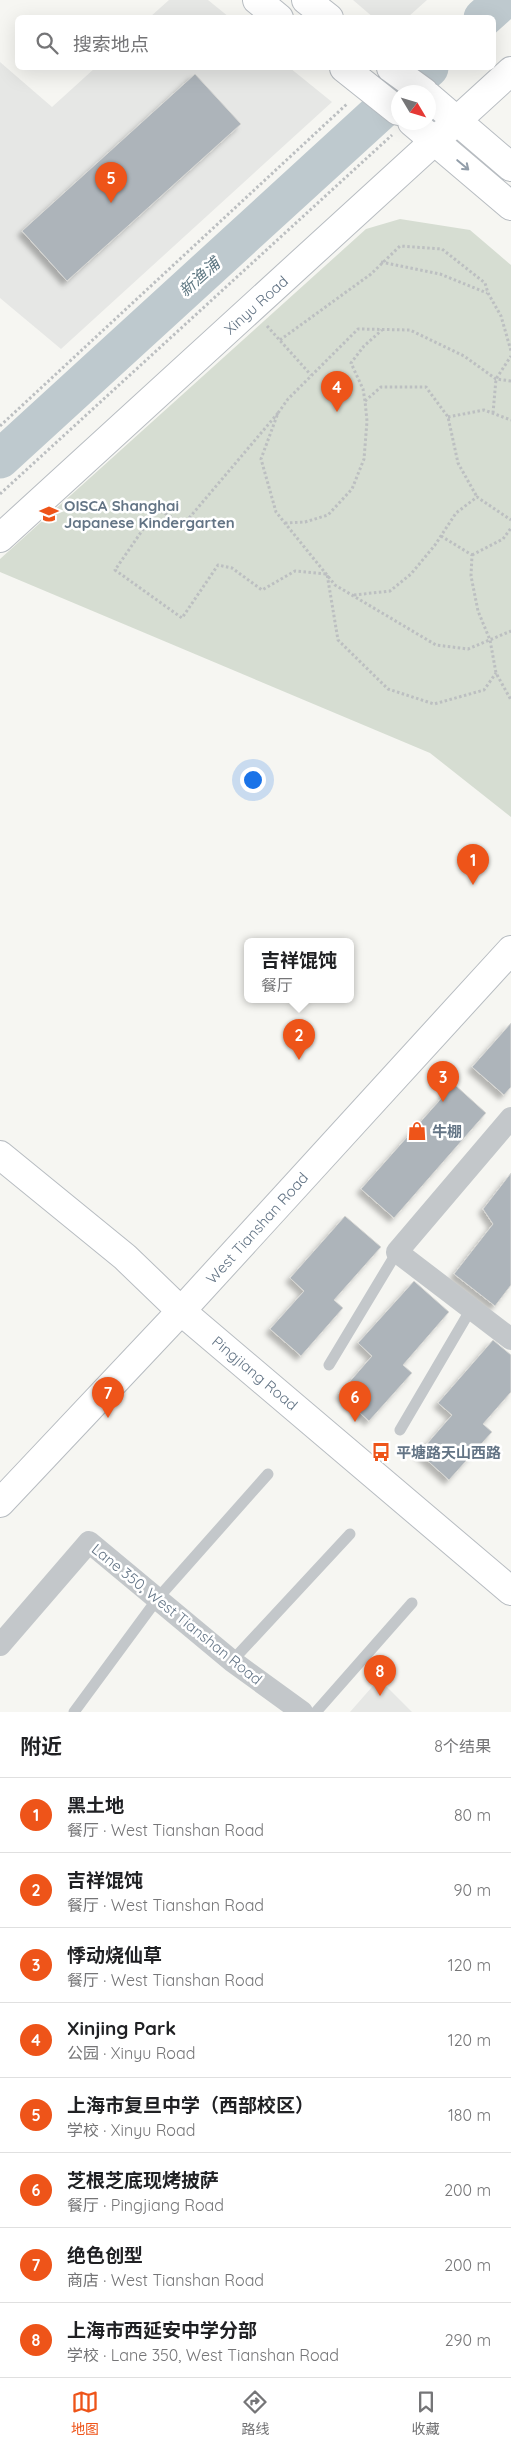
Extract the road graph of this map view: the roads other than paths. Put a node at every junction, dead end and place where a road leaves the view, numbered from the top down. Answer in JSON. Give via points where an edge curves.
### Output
{"nodes":[{"id":1,"x":256,"y":0,"type":"edge"},
{"id":2,"x":306,"y":0,"type":"edge"},
{"id":3,"x":275,"y":15,"type":"edge"},
{"id":4,"x":324,"y":15,"type":"edge"},
{"id":5,"x":347,"y":70,"type":"edge"},
{"id":6,"x":395,"y":70,"type":"edge"},
{"id":7,"x":511,"y":71,"type":"edge"},
{"id":8,"x":414,"y":85,"type":"edge"},
{"id":9,"x":436,"y":103,"type":"edge"},
{"id":10,"x":391,"y":109,"type":"edge"},
{"id":11,"x":456,"y":121,"type":"junction"},
{"id":12,"x":417,"y":130,"type":"edge"},
{"id":13,"x":434,"y":141,"type":"junction"},
{"id":14,"x":511,"y":167,"type":"edge"},
{"id":15,"x":511,"y":206,"type":"edge"},
{"id":16,"x":0,"y":538,"type":"edge"},
{"id":17,"x":511,"y":950,"type":"edge"},
{"id":18,"x":511,"y":1118,"type":"edge"},
{"id":19,"x":0,"y":1155,"type":"edge"},
{"id":20,"x":397,"y":1252,"type":"junction"},
{"id":21,"x":471,"y":1309,"type":"junction"},
{"id":22,"x":181,"y":1311,"type":"junction"},
{"id":23,"x":510,"y":1335,"type":"edge"},
{"id":24,"x":329,"y":1365,"type":"dead end"},
{"id":25,"x":400,"y":1430,"type":"dead end"},
{"id":26,"x":268,"y":1474,"type":"dead end"},
{"id":27,"x":0,"y":1503,"type":"edge"},
{"id":28,"x":350,"y":1534,"type":"dead end"},
{"id":29,"x":511,"y":1590,"type":"edge"},
{"id":30,"x":158,"y":1598,"type":"junction"},
{"id":31,"x":412,"y":1603,"type":"dead end"},
{"id":32,"x":0,"y":1645,"type":"edge"},
{"id":33,"x":232,"y":1662,"type":"junction"},
{"id":34,"x":74,"y":1712,"type":"edge"},
{"id":35,"x":302,"y":1712,"type":"edge"},
{"id":36,"x":316,"y":1712,"type":"edge"}],
"edges":[{"from":1,"to":3,"type":"street"},
{"from":2,"to":4,"type":"street"},
{"from":5,"to":10,"type":"street"},
{"from":6,"to":8,"type":"street"},
{"from":7,"to":11,"type":"street","name":"Xinyu Road"},
{"from":9,"to":11,"type":"street"},
{"from":11,"to":13,"type":"street","name":"Xinyu Road"},
{"from":11,"to":14,"type":"street"},
{"from":12,"to":13,"type":"street"},
{"from":13,"to":15,"type":"street","one_way":true},
{"from":13,"to":16,"type":"street","name":"Xinyu Road"},
{"from":17,"to":22,"type":"street","name":"West Tianshan Road"},
{"from":18,"to":20,"type":"street"},
{"from":19,"to":22,"type":"street","name":"Pingjiang Road","via":[[126,1258]]},
{"from":20,"to":21,"type":"street"},
{"from":20,"to":24,"type":"lane"},
{"from":21,"to":23,"type":"street"},
{"from":21,"to":25,"type":"lane"},
{"from":22,"to":27,"type":"street","name":"West Tianshan Road"},
{"from":22,"to":29,"type":"street","name":"Pingjiang Road"},
{"from":26,"to":30,"type":"lane"},
{"from":28,"to":33,"type":"lane"},
{"from":30,"to":32,"type":"street","name":"Lane 350, West Tianshan Road","via":[[89,1542]]},
{"from":30,"to":33,"type":"street","name":"Lane 350, West Tianshan Road"},
{"from":30,"to":34,"type":"lane"},
{"from":31,"to":36,"type":"lane"},
{"from":33,"to":35,"type":"street","name":"Lane 350, West Tianshan Road"}]}
